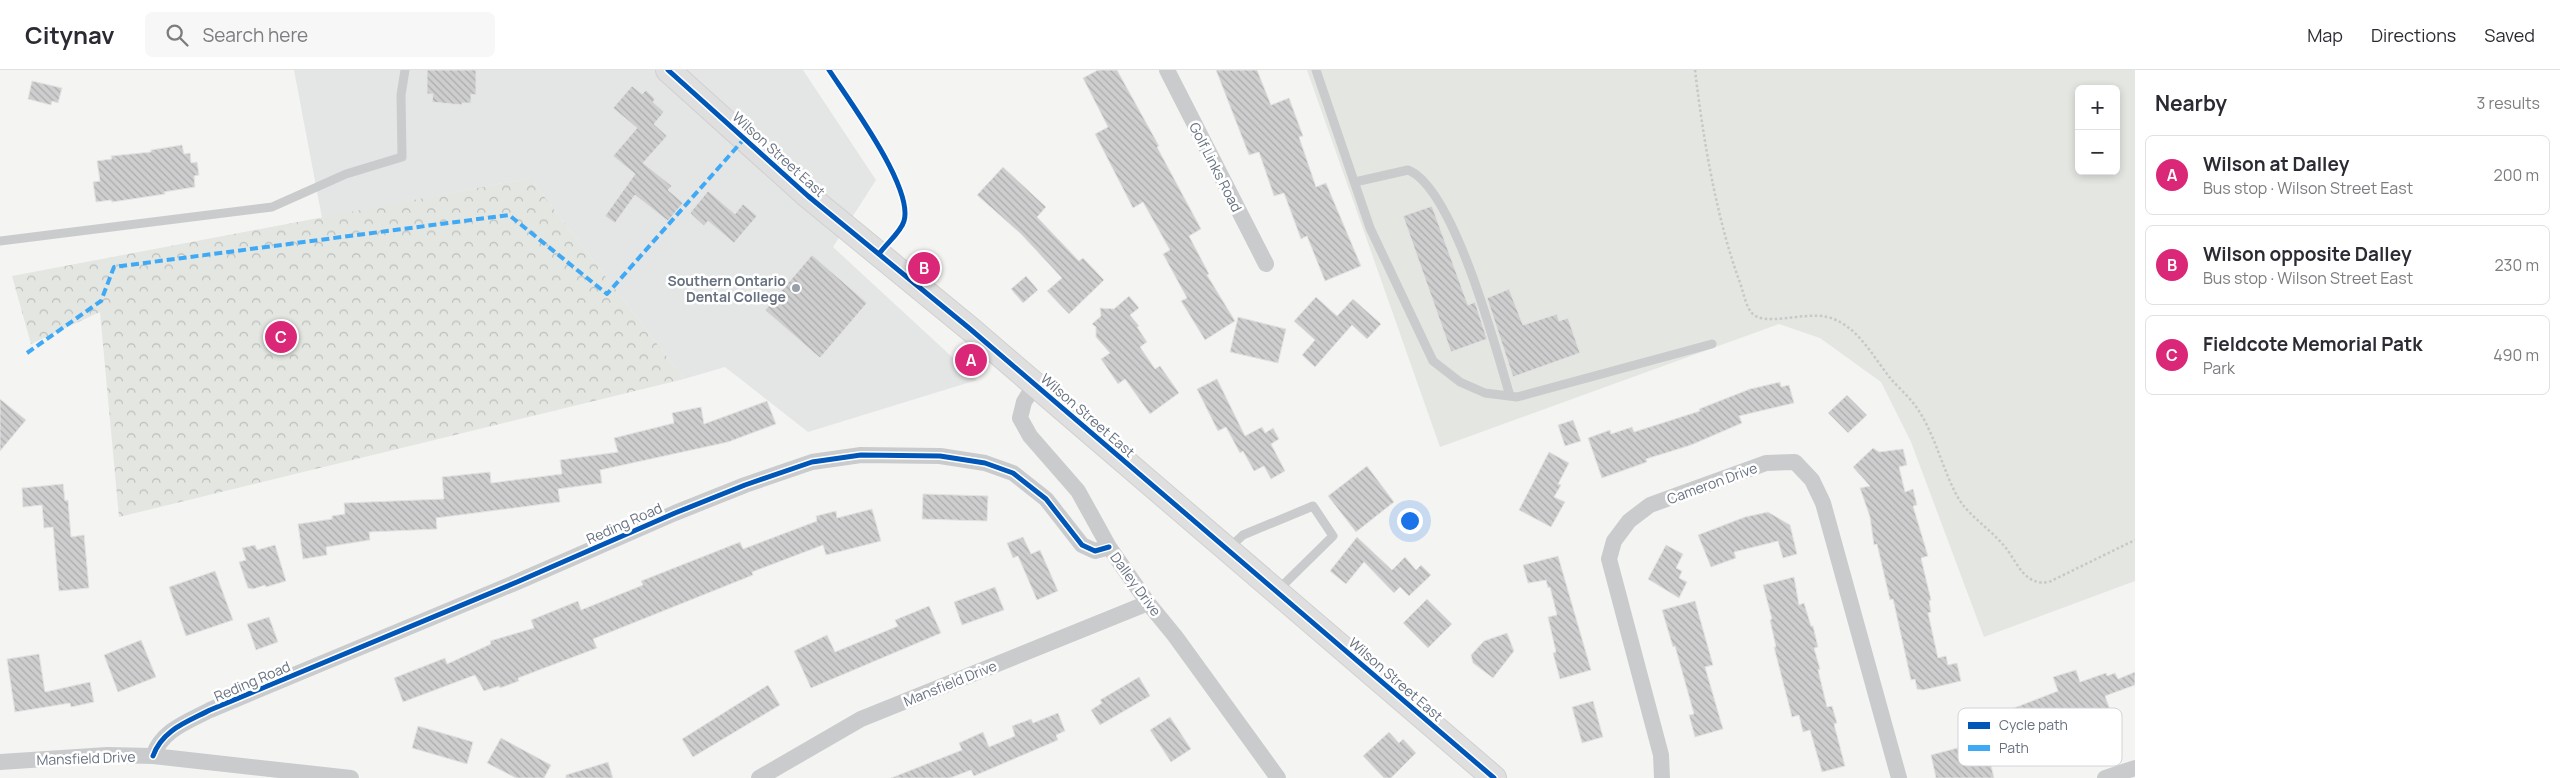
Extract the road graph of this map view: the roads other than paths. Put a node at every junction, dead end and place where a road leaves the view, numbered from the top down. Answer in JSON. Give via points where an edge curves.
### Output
{"nodes":[{"id":1,"x":405,"y":70,"type":"edge"},
{"id":2,"x":668,"y":70,"type":"edge"},
{"id":3,"x":1167,"y":70,"type":"edge"},
{"id":4,"x":1316,"y":70,"type":"edge"},
{"id":5,"x":1355,"y":182,"type":"junction"},
{"id":6,"x":0,"y":241,"type":"edge"},
{"id":7,"x":1266,"y":264,"type":"dead end"},
{"id":8,"x":1712,"y":344,"type":"dead end"},
{"id":9,"x":1035,"y":384,"type":"junction"},
{"id":10,"x":1510,"y":396,"type":"junction"},
{"id":11,"x":1109,"y":546,"type":"junction"},
{"id":12,"x":1228,"y":549,"type":"junction"},
{"id":13,"x":1277,"y":592,"type":"junction"},
{"id":14,"x":1148,"y":603,"type":"junction"},
{"id":15,"x":153,"y":756,"type":"junction"},
{"id":16,"x":0,"y":762,"type":"edge"},
{"id":17,"x":2135,"y":768,"type":"edge"},
{"id":18,"x":351,"y":778,"type":"edge"},
{"id":19,"x":759,"y":778,"type":"edge"},
{"id":20,"x":1278,"y":778,"type":"edge"},
{"id":21,"x":1494,"y":778,"type":"edge"},
{"id":22,"x":1662,"y":778,"type":"edge"},
{"id":23,"x":1899,"y":778,"type":"edge"},
{"id":24,"x":2105,"y":778,"type":"edge"}],
"edges":[{"from":1,"to":6,"type":"lane","via":[[401,96],[402,158],[346,174],[272,206]]},
{"from":2,"to":9,"type":"main road","name":"Wilson Street East","via":[[808,196]]},
{"from":3,"to":7,"type":"street","name":"Golf Links Road"},
{"from":4,"to":5,"type":"lane"},
{"from":5,"to":10,"type":"lane","via":[[1370,228],[1433,361],[1460,382],[1485,393]]},
{"from":5,"to":10,"type":"lane","via":[[1408,170],[1426,182],[1441,205],[1476,282]]},
{"from":8,"to":10,"type":"lane","via":[[1517,397]]},
{"from":9,"to":11,"type":"street","name":"Dalley Drive","via":[[1024,402],[1020,418],[1030,436],[1078,491]]},
{"from":9,"to":12,"type":"main road","name":"Wilson Street East"},
{"from":11,"to":14,"type":"street","name":"Dalley Drive"},
{"from":11,"to":15,"type":"street","name":"Reding Road","via":[[1095,551],[1082,545],[1046,500],[1013,472],[985,462],[940,456],[860,455],[812,462],[675,513],[210,710],[171,730],[158,742]]},
{"from":12,"to":13,"type":"main road","name":"Wilson Street East"},
{"from":12,"to":13,"type":"lane","via":[[1243,535],[1313,506],[1333,536]]},
{"from":13,"to":21,"type":"main road","name":"Wilson Street East"},
{"from":14,"to":19,"type":"street","name":"Mansfield Drive","via":[[861,719]]},
{"from":14,"to":20,"type":"street","name":"Dalley Drive"},
{"from":15,"to":16,"type":"street","name":"Mansfield Drive"},
{"from":15,"to":18,"type":"street","name":"Mansfield Drive"},
{"from":17,"to":24,"type":"street"},
{"from":22,"to":23,"type":"street","name":"Cameron Drive","via":[[1661,755],[1609,560],[1614,541],[1629,521],[1650,505],[1766,463],[1795,462],[1812,480],[1823,504]]}]}
